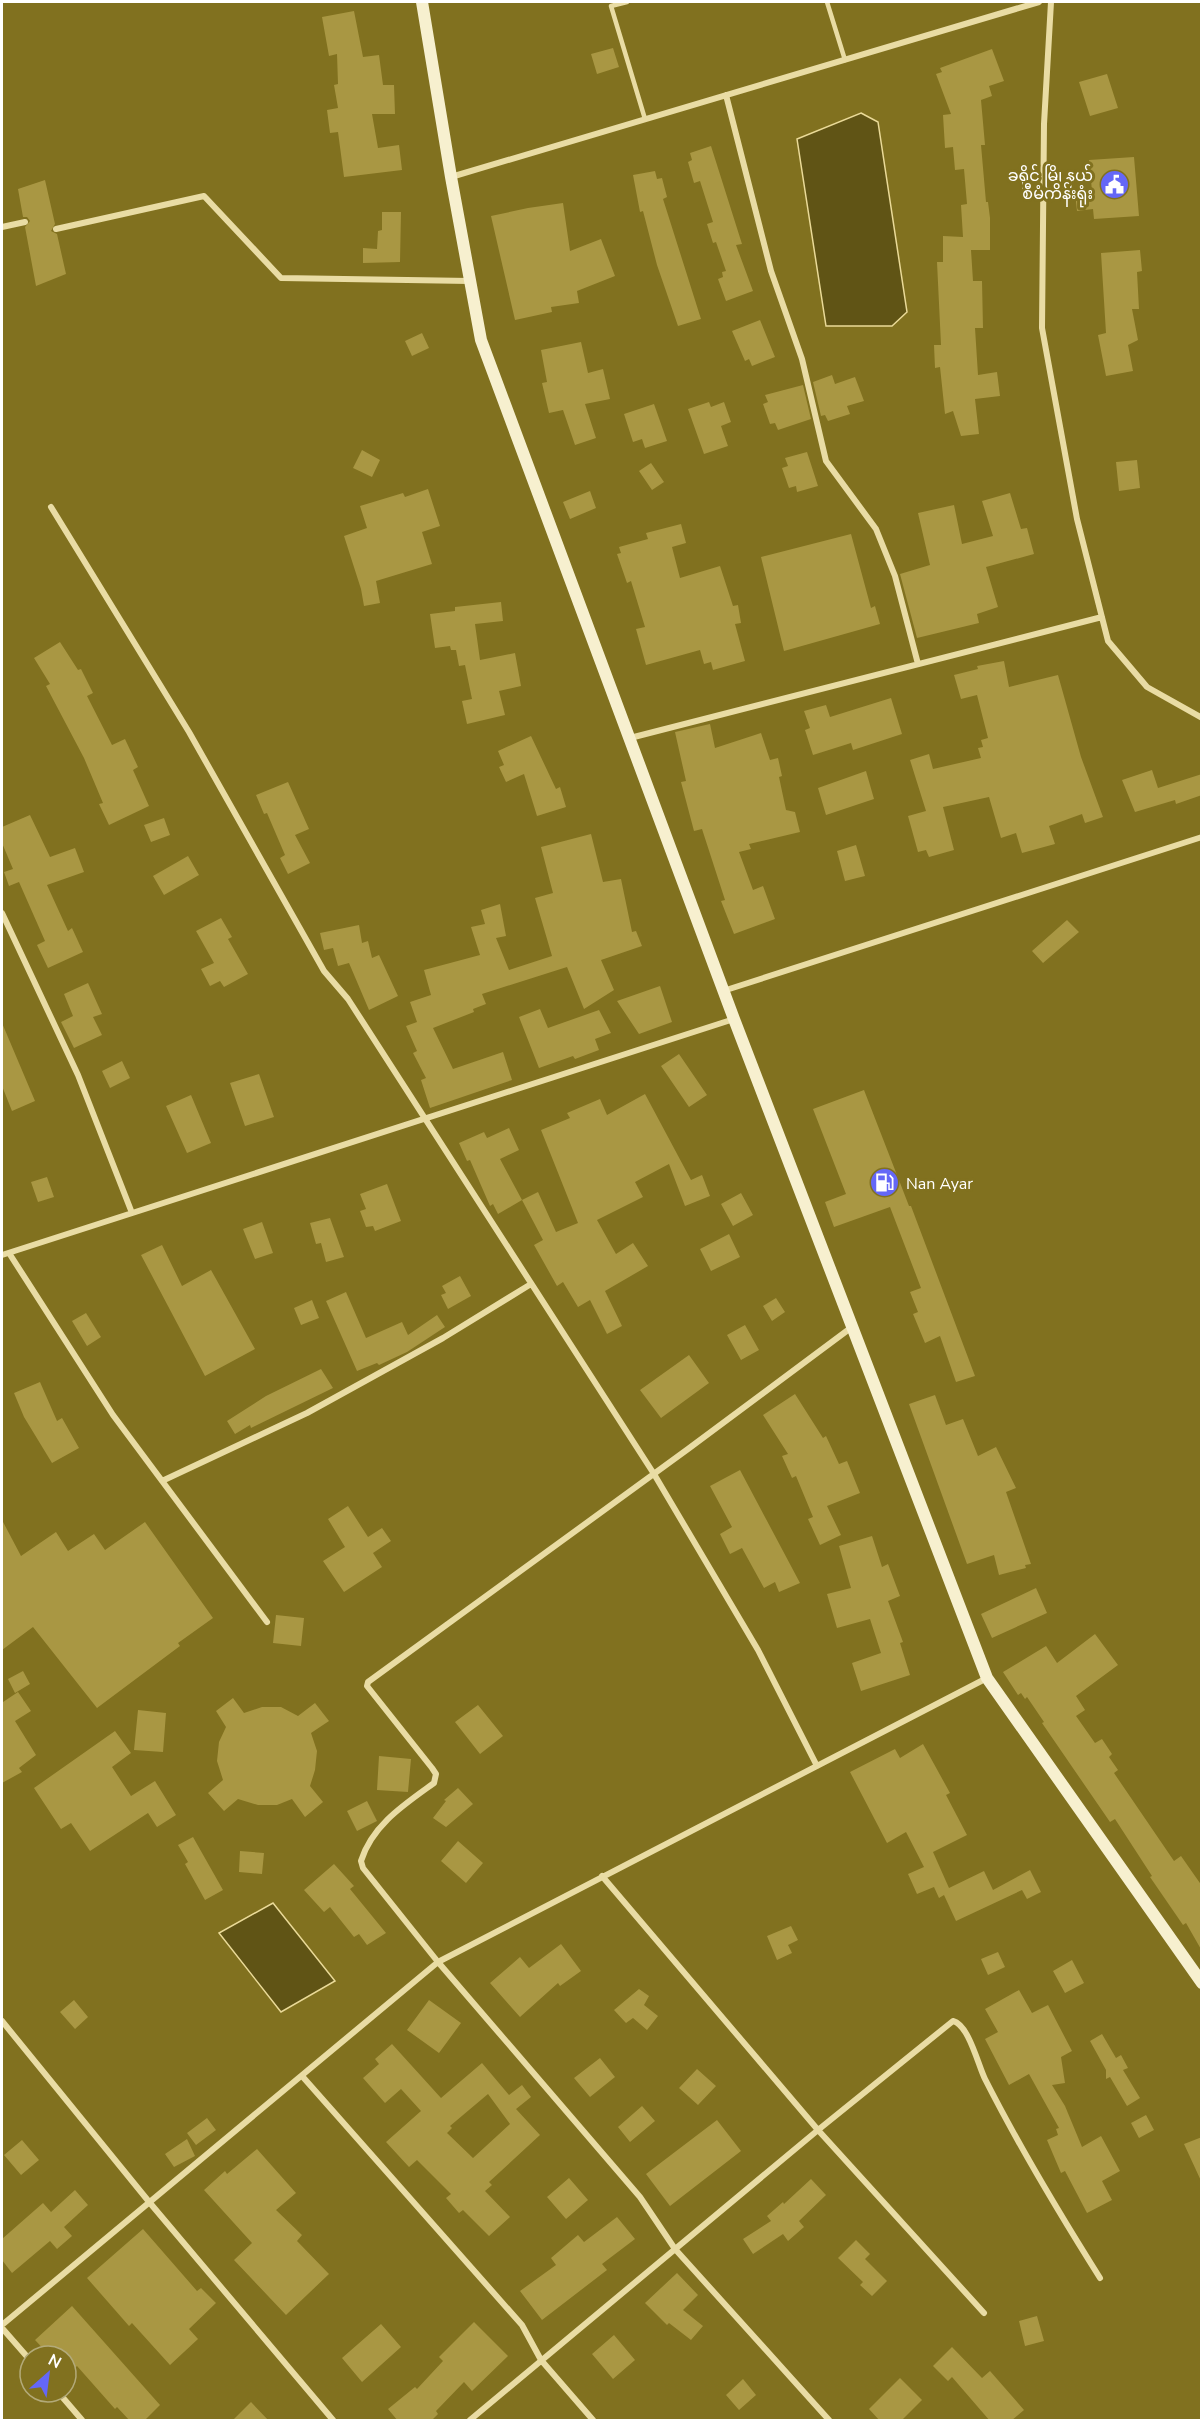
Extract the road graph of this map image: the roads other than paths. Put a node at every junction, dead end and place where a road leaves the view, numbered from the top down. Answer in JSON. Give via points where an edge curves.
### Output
{"nodes":[{"id":1,"x":422,"y":2,"type":"edge"},
{"id":2,"x":627,"y":2,"type":"edge"},
{"id":3,"x":827,"y":2,"type":"edge"},
{"id":4,"x":1039,"y":2,"type":"edge"},
{"id":5,"x":1051,"y":2,"type":"edge"},
{"id":6,"x":845,"y":60,"type":"junction"},
{"id":7,"x":726,"y":95,"type":"junction"},
{"id":8,"x":645,"y":119,"type":"junction"},
{"id":9,"x":450,"y":177,"type":"junction"},
{"id":10,"x":25,"y":222,"type":"dead end"},
{"id":11,"x":2,"y":227,"type":"edge"},
{"id":12,"x":56,"y":229,"type":"dead end"},
{"id":13,"x":470,"y":281,"type":"junction"},
{"id":14,"x":51,"y":507,"type":"dead end"},
{"id":15,"x":1102,"y":617,"type":"junction"},
{"id":16,"x":918,"y":664,"type":"junction"},
{"id":17,"x":1202,"y":718,"type":"edge"},
{"id":18,"x":630,"y":738,"type":"junction"},
{"id":19,"x":1202,"y":837,"type":"edge"},
{"id":20,"x":2,"y":913,"type":"edge"},
{"id":21,"x":723,"y":991,"type":"junction"},
{"id":22,"x":734,"y":1019,"type":"junction"},
{"id":23,"x":424,"y":1119,"type":"junction"},
{"id":24,"x":132,"y":1213,"type":"junction"},
{"id":25,"x":5,"y":1254,"type":"edge"},
{"id":26,"x":531,"y":1284,"type":"junction"},
{"id":27,"x":852,"y":1327,"type":"junction"},
{"id":28,"x":654,"y":1474,"type":"junction"},
{"id":29,"x":162,"y":1481,"type":"junction"},
{"id":30,"x":267,"y":1622,"type":"dead end"},
{"id":31,"x":987,"y":1677,"type":"junction"},
{"id":32,"x":817,"y":1766,"type":"junction"},
{"id":33,"x":602,"y":1876,"type":"junction"},
{"id":34,"x":438,"y":1962,"type":"junction"},
{"id":35,"x":1202,"y":1983,"type":"edge"},
{"id":36,"x":2,"y":2021,"type":"edge"},
{"id":37,"x":302,"y":2076,"type":"junction"},
{"id":38,"x":818,"y":2130,"type":"junction"},
{"id":39,"x":150,"y":2203,"type":"junction"},
{"id":40,"x":675,"y":2248,"type":"junction"},
{"id":41,"x":1100,"y":2278,"type":"dead end"},
{"id":42,"x":984,"y":2313,"type":"dead end"},
{"id":43,"x":2,"y":2326,"type":"edge"},
{"id":44,"x":18,"y":2345,"type":"edge"},
{"id":45,"x":541,"y":2360,"type":"junction"},
{"id":46,"x":67,"y":2404,"type":"edge"},
{"id":47,"x":82,"y":2421,"type":"edge"},
{"id":48,"x":333,"y":2421,"type":"edge"},
{"id":49,"x":470,"y":2421,"type":"edge"},
{"id":50,"x":592,"y":2421,"type":"edge"},
{"id":51,"x":829,"y":2421,"type":"edge"}],
"edges":[{"from":1,"to":9,"type":"main road"},
{"from":2,"to":8,"type":"lane","via":[[611,6]]},
{"from":3,"to":6,"type":"lane"},
{"from":4,"to":6,"type":"street"},
{"from":5,"to":15,"type":"street","via":[[1044,124],[1042,328],[1077,519]]},
{"from":6,"to":7,"type":"street"},
{"from":7,"to":8,"type":"street"},
{"from":7,"to":16,"type":"street","via":[[771,271],[802,359],[826,461],[876,529],[895,576]]},
{"from":8,"to":9,"type":"street"},
{"from":9,"to":13,"type":"main road"},
{"from":10,"to":11,"type":"street"},
{"from":12,"to":13,"type":"street","via":[[204,196],[280,278]]},
{"from":13,"to":18,"type":"main road","via":[[481,340]]},
{"from":14,"to":23,"type":"street","via":[[189,732],[324,971],[348,999]]},
{"from":15,"to":16,"type":"street"},
{"from":15,"to":17,"type":"street","via":[[1108,641],[1147,687]]},
{"from":16,"to":18,"type":"street"},
{"from":18,"to":21,"type":"main road"},
{"from":19,"to":21,"type":"street"},
{"from":20,"to":24,"type":"street","via":[[78,1075]]},
{"from":21,"to":22,"type":"main road"},
{"from":22,"to":23,"type":"street"},
{"from":22,"to":27,"type":"main road"},
{"from":23,"to":24,"type":"street"},
{"from":23,"to":26,"type":"street"},
{"from":24,"to":25,"type":"street"},
{"from":25,"to":29,"type":"street"},
{"from":26,"to":28,"type":"street"},
{"from":26,"to":29,"type":"street","via":[[307,1413]]},
{"from":27,"to":28,"type":"street"},
{"from":27,"to":31,"type":"main road"},
{"from":28,"to":32,"type":"street","via":[[758,1650]]},
{"from":28,"to":34,"type":"street","via":[[368,1682],[436,1777],[434,1783],[397,1810],[372,1836],[361,1861]]},
{"from":29,"to":30,"type":"street"},
{"from":31,"to":32,"type":"street"},
{"from":31,"to":35,"type":"main road"},
{"from":32,"to":33,"type":"street"},
{"from":33,"to":34,"type":"street"},
{"from":33,"to":38,"type":"street"},
{"from":34,"to":37,"type":"street"},
{"from":34,"to":40,"type":"street","via":[[640,2197]]},
{"from":36,"to":39,"type":"street"},
{"from":37,"to":39,"type":"street"},
{"from":37,"to":45,"type":"street","via":[[522,2325]]},
{"from":38,"to":40,"type":"street"},
{"from":38,"to":41,"type":"street","via":[[953,2021],[958,2022],[1043,2187]]},
{"from":38,"to":42,"type":"street"},
{"from":39,"to":43,"type":"street"},
{"from":39,"to":48,"type":"street"},
{"from":40,"to":45,"type":"street"},
{"from":40,"to":51,"type":"street"},
{"from":43,"to":44,"type":"street"},
{"from":45,"to":49,"type":"street"},
{"from":45,"to":50,"type":"street"},
{"from":46,"to":47,"type":"street"}]}
